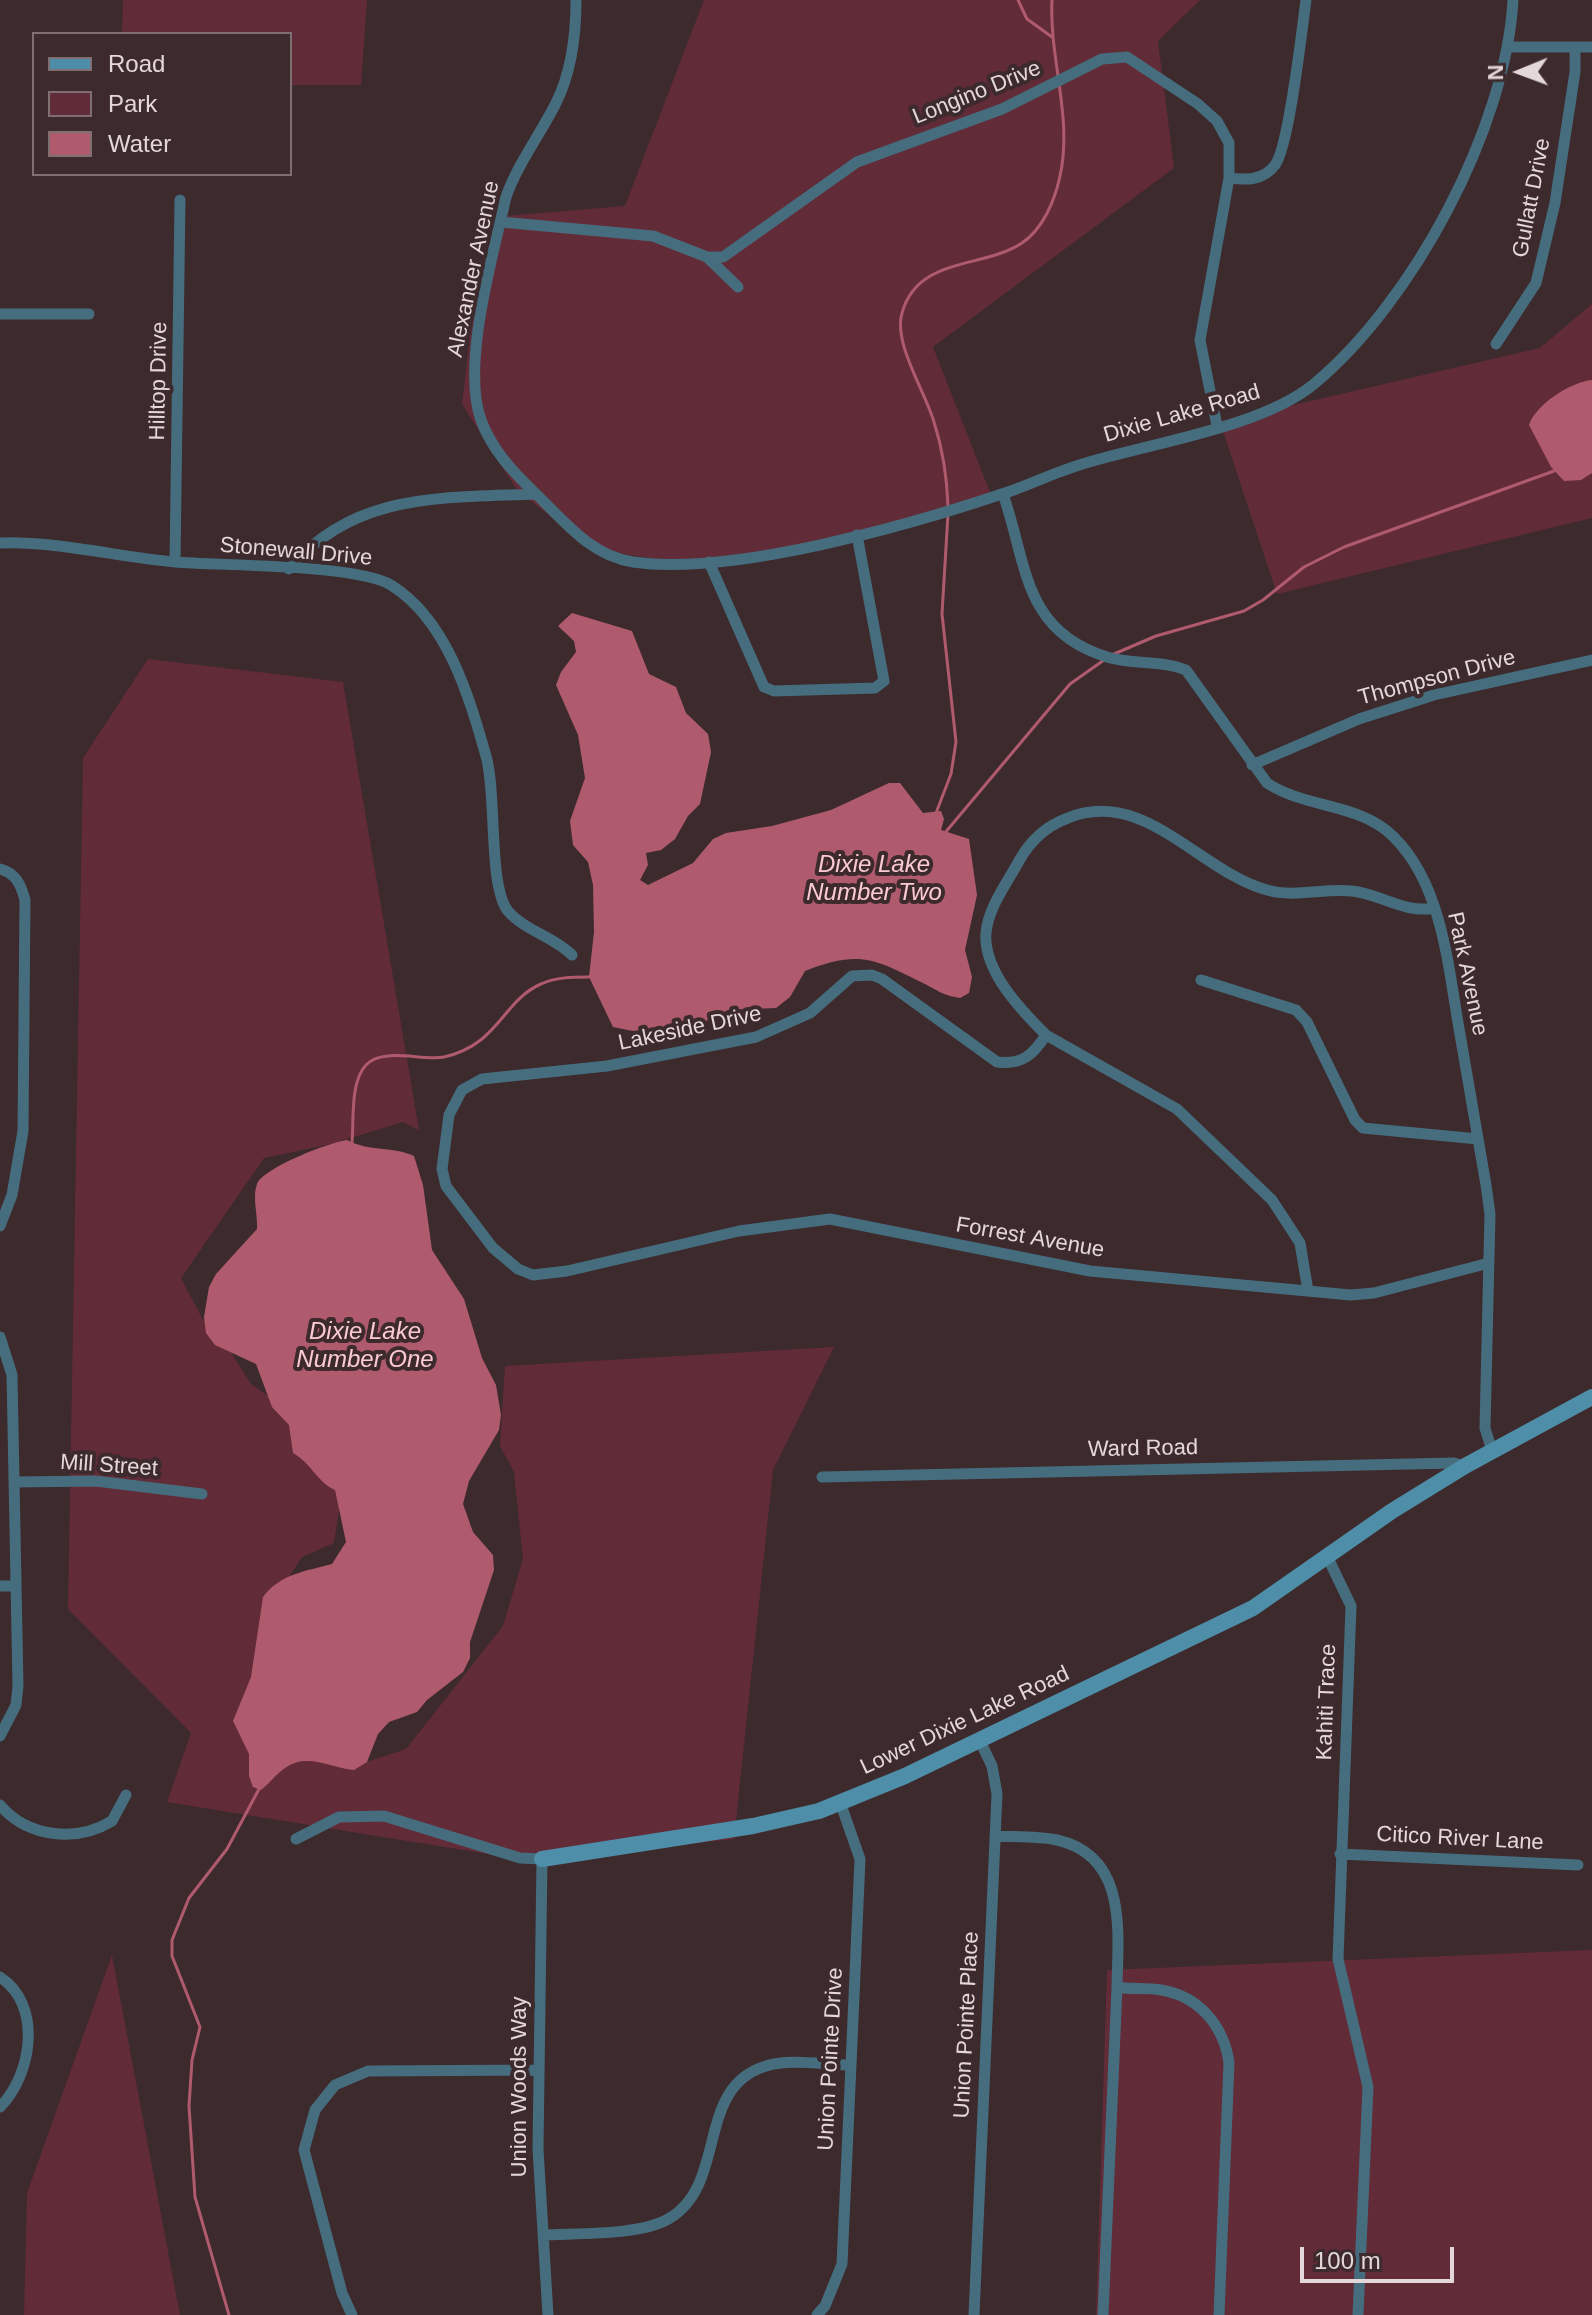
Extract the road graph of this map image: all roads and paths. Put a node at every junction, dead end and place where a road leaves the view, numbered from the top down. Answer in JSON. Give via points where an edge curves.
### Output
{"nodes":[{"id":1,"x":576,"y":0,"type":"edge"},
{"id":2,"x":1306,"y":0,"type":"edge"},
{"id":3,"x":1513,"y":0,"type":"edge"},
{"id":4,"x":1508,"y":47,"type":"junction"},
{"id":5,"x":1592,"y":47,"type":"edge"},
{"id":6,"x":1575,"y":48,"type":"junction"},
{"id":7,"x":1229,"y":178,"type":"junction"},
{"id":8,"x":180,"y":200,"type":"dead end"},
{"id":9,"x":501,"y":222,"type":"junction"},
{"id":10,"x":707,"y":257,"type":"junction"},
{"id":11,"x":738,"y":287,"type":"dead end"},
{"id":12,"x":0,"y":314,"type":"edge"},
{"id":13,"x":89,"y":314,"type":"dead end"},
{"id":14,"x":1496,"y":344,"type":"dead end"},
{"id":15,"x":1217,"y":426,"type":"junction"},
{"id":16,"x":536,"y":494,"type":"junction"},
{"id":17,"x":1003,"y":494,"type":"junction"},
{"id":18,"x":857,"y":535,"type":"junction"},
{"id":19,"x":0,"y":543,"type":"edge"},
{"id":20,"x":175,"y":562,"type":"junction"},
{"id":21,"x":709,"y":562,"type":"junction"},
{"id":22,"x":289,"y":569,"type":"junction"},
{"id":23,"x":1592,"y":660,"type":"edge"},
{"id":24,"x":1252,"y":765,"type":"junction"},
{"id":25,"x":0,"y":869,"type":"edge"},
{"id":26,"x":1434,"y":908,"type":"junction"},
{"id":27,"x":572,"y":955,"type":"dead end"},
{"id":28,"x":1201,"y":980,"type":"dead end"},
{"id":29,"x":1046,"y":1035,"type":"junction"},
{"id":30,"x":1478,"y":1139,"type":"junction"},
{"id":31,"x":0,"y":1226,"type":"edge"},
{"id":32,"x":1489,"y":1263,"type":"junction"},
{"id":33,"x":567,"y":1271,"type":"joint"},
{"id":34,"x":1308,"y":1291,"type":"junction"},
{"id":35,"x":0,"y":1337,"type":"edge"},
{"id":36,"x":1592,"y":1397,"type":"edge"},
{"id":37,"x":13,"y":1425,"type":"junction"},
{"id":38,"x":0,"y":1426,"type":"edge"},
{"id":39,"x":1492,"y":1451,"type":"junction"},
{"id":40,"x":1465,"y":1466,"type":"junction"},
{"id":41,"x":822,"y":1477,"type":"dead end"},
{"id":42,"x":14,"y":1482,"type":"junction"},
{"id":43,"x":202,"y":1494,"type":"dead end"},
{"id":44,"x":1327,"y":1556,"type":"junction"},
{"id":45,"x":0,"y":1586,"type":"edge"},
{"id":46,"x":16,"y":1586,"type":"junction"},
{"id":47,"x":0,"y":1736,"type":"edge"},
{"id":48,"x":979,"y":1739,"type":"junction"},
{"id":49,"x":126,"y":1795,"type":"dead end"},
{"id":50,"x":840,"y":1802,"type":"junction"},
{"id":51,"x":0,"y":1805,"type":"edge"},
{"id":52,"x":995,"y":1836,"type":"junction"},
{"id":53,"x":296,"y":1839,"type":"dead end"},
{"id":54,"x":1340,"y":1854,"type":"junction"},
{"id":55,"x":542,"y":1859,"type":"junction"},
{"id":56,"x":1578,"y":1865,"type":"dead end"},
{"id":57,"x":0,"y":1977,"type":"edge"},
{"id":58,"x":1117,"y":1987,"type":"junction"},
{"id":59,"x":851,"y":2065,"type":"junction"},
{"id":60,"x":539,"y":2070,"type":"junction"},
{"id":61,"x":0,"y":2107,"type":"edge"},
{"id":62,"x":543,"y":2235,"type":"junction"},
{"id":63,"x":352,"y":2315,"type":"edge"},
{"id":64,"x":548,"y":2315,"type":"edge"},
{"id":65,"x":817,"y":2315,"type":"edge"},
{"id":66,"x":974,"y":2315,"type":"edge"},
{"id":67,"x":1103,"y":2315,"type":"edge"},
{"id":68,"x":1219,"y":2315,"type":"edge"},
{"id":69,"x":1358,"y":2315,"type":"edge"}],
"edges":[{"from":1,"to":9,"type":"street","name":"Alexander Avenue","via":[[564,83],[513,176]]},
{"from":2,"to":7,"type":"street","via":[[1277,163],[1260,177]]},
{"from":3,"to":4,"type":"street","name":"Dixie Lake Road"},
{"from":4,"to":6,"type":"street"},
{"from":4,"to":15,"type":"street","name":"Dixie Lake Road","via":[[1456,195],[1406,280],[1313,385],[1270,410]]},
{"from":5,"to":6,"type":"street"},
{"from":6,"to":14,"type":"street","name":"Gullatt Drive","via":[[1555,203],[1536,283]]},
{"from":7,"to":10,"type":"street","name":"Longino Drive","via":[[1229,143],[1217,121],[1143,66],[1120,56],[1102,59],[1002,109],[857,162],[733,253]]},
{"from":7,"to":15,"type":"street","name":"Longino Drive","via":[[1200,340]]},
{"from":8,"to":20,"type":"street","name":"Hilltop Drive"},
{"from":9,"to":10,"type":"street","via":[[653,236]]},
{"from":9,"to":16,"type":"street","name":"Alexander Avenue","via":[[475,355],[474,392],[493,445]]},
{"from":10,"to":11,"type":"street"},
{"from":12,"to":13,"type":"street"},
{"from":15,"to":17,"type":"street","name":"Dixie Lake Road","via":[[1082,464]]},
{"from":16,"to":21,"type":"street","via":[[585,541],[610,556],[664,565]]},
{"from":16,"to":22,"type":"street","via":[[438,498],[371,511],[324,534]]},
{"from":17,"to":18,"type":"street"},
{"from":17,"to":24,"type":"street","name":"Park Avenue","via":[[1022,571],[1053,625],[1105,657],[1186,670]]},
{"from":18,"to":21,"type":"street"},
{"from":18,"to":21,"type":"street","via":[[884,681],[875,688],[764,687]]},
{"from":19,"to":20,"type":"street","name":"Stonewall Drive"},
{"from":20,"to":22,"type":"street","name":"Stonewall Drive"},
{"from":22,"to":27,"type":"street","name":"Stonewall Drive","via":[[381,580],[403,595],[441,638],[489,765],[501,899],[515,918],[557,940]]},
{"from":23,"to":24,"type":"street","name":"Thompson Drive","via":[[1434,695],[1359,719]]},
{"from":24,"to":26,"type":"street","name":"Park Avenue","via":[[1283,794],[1354,813],[1385,830],[1410,858]]},
{"from":25,"to":31,"type":"street","via":[[21,883],[25,900],[23,1131],[15,1184]]},
{"from":26,"to":29,"type":"street","via":[[1412,910],[1352,891],[1267,890],[1240,880],[1135,817],[1103,811],[1072,816],[1046,829],[1025,850],[986,932],[994,972]]},
{"from":26,"to":30,"type":"street","name":"Park Avenue"},
{"from":28,"to":30,"type":"street","via":[[1296,1010],[1363,1128]]},
{"from":29,"to":33,"type":"street","name":"Lakeside Drive","via":[[1026,1059],[997,1062],[882,979],[861,974],[844,980],[794,1023],[756,1037],[607,1066],[482,1079],[462,1090],[449,1115],[442,1169],[446,1186],[493,1248],[518,1269],[533,1275]]},
{"from":29,"to":34,"type":"street","via":[[1177,1109],[1272,1200],[1300,1243]]},
{"from":30,"to":32,"type":"street","name":"Park Avenue","via":[[1490,1214]]},
{"from":32,"to":34,"type":"street","name":"Forrest Avenue","via":[[1374,1293]]},
{"from":32,"to":39,"type":"street","name":"Park Avenue","via":[[1485,1428]]},
{"from":33,"to":34,"type":"street","name":"Forrest Avenue","via":[[739,1231],[830,1219],[1054,1265]]},
{"from":35,"to":37,"type":"street","via":[[12,1375]]},
{"from":36,"to":39,"type":"street","name":"Lower Dixie Lake Road"},
{"from":37,"to":38,"type":"street"},
{"from":37,"to":42,"type":"street"},
{"from":39,"to":40,"type":"street","name":"Lower Dixie Lake Road"},
{"from":40,"to":41,"type":"street","name":"Ward Road"},
{"from":40,"to":44,"type":"street","name":"Lower Dixie Lake Road"},
{"from":42,"to":43,"type":"street","name":"Mill Street","via":[[96,1481]]},
{"from":42,"to":46,"type":"street"},
{"from":44,"to":48,"type":"street","name":"Lower Dixie Lake Road","via":[[1219,1626]]},
{"from":44,"to":54,"type":"street","name":"Kahiti Trace","via":[[1351,1606]]},
{"from":45,"to":46,"type":"street"},
{"from":46,"to":47,"type":"street","via":[[16,1705]]},
{"from":48,"to":50,"type":"street","name":"Lower Dixie Lake Road"},
{"from":48,"to":52,"type":"street","name":"Union Pointe Place","via":[[997,1794]]},
{"from":49,"to":51,"type":"street","via":[[112,1821],[74,1835],[45,1833]]},
{"from":50,"to":55,"type":"street","name":"Lower Dixie Lake Road","via":[[753,1826]]},
{"from":50,"to":59,"type":"street","name":"Union Pointe Drive","via":[[860,1859]]},
{"from":52,"to":58,"type":"street","via":[[1056,1840],[1077,1847],[1108,1879],[1119,1911]]},
{"from":52,"to":66,"type":"street","name":"Union Pointe Place"},
{"from":53,"to":55,"type":"street","name":"Lower Dixie Lake Road","via":[[339,1817],[384,1816],[520,1858]]},
{"from":54,"to":56,"type":"street","name":"Citico River Lane"},
{"from":54,"to":69,"type":"street","name":"Kahiti Trace","via":[[1338,1959],[1368,2087]]},
{"from":55,"to":60,"type":"street","name":"Union Woods Way"},
{"from":57,"to":61,"type":"street","via":[[24,2005],[27,2032],[23,2074]]},
{"from":58,"to":67,"type":"street"},
{"from":58,"to":68,"type":"street","via":[[1184,1996],[1216,2024],[1226,2044]]},
{"from":59,"to":62,"type":"street","via":[[769,2064],[741,2075],[723,2100],[697,2191],[670,2218],[639,2228]]},
{"from":59,"to":65,"type":"street","name":"Union Pointe Drive","via":[[842,2264]]},
{"from":60,"to":62,"type":"street","name":"Union Woods Way"},
{"from":60,"to":63,"type":"street","via":[[368,2071],[335,2085],[315,2110],[304,2150]]},
{"from":62,"to":64,"type":"street","name":"Union Woods Way"}]}
